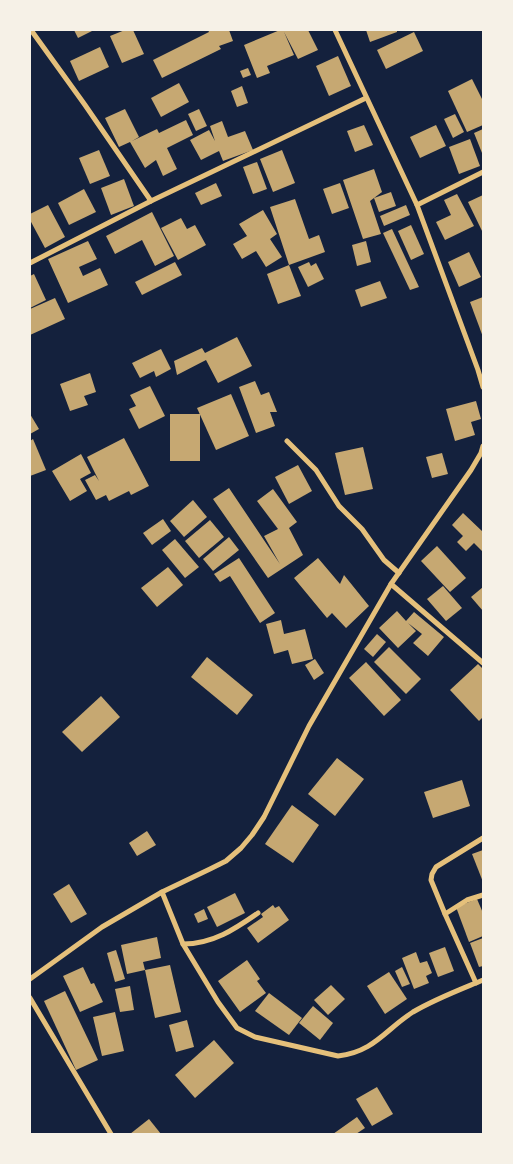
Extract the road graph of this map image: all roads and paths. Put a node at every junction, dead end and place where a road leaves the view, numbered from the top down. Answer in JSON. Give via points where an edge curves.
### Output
{"nodes":[{"id":1,"x":31,"y":30,"type":"edge"},
{"id":2,"x":335,"y":30,"type":"edge"},
{"id":3,"x":366,"y":98,"type":"junction"},
{"id":4,"x":483,"y":172,"type":"edge"},
{"id":5,"x":151,"y":201,"type":"junction"},
{"id":6,"x":417,"y":206,"type":"junction"},
{"id":7,"x":30,"y":263,"type":"edge"},
{"id":8,"x":483,"y":387,"type":"edge"},
{"id":9,"x":287,"y":441,"type":"dead end"},
{"id":10,"x":483,"y":446,"type":"edge"},
{"id":11,"x":399,"y":573,"type":"junction"},
{"id":12,"x":391,"y":584,"type":"junction"},
{"id":13,"x":483,"y":662,"type":"edge"},
{"id":14,"x":483,"y":838,"type":"edge"},
{"id":15,"x":162,"y":892,"type":"junction"},
{"id":16,"x":483,"y":895,"type":"edge"},
{"id":17,"x":258,"y":913,"type":"dead end"},
{"id":18,"x":444,"y":914,"type":"junction"},
{"id":19,"x":183,"y":944,"type":"junction"},
{"id":20,"x":30,"y":979,"type":"edge"},
{"id":21,"x":483,"y":980,"type":"edge"},
{"id":22,"x":476,"y":983,"type":"junction"},
{"id":23,"x":30,"y":998,"type":"edge"},
{"id":24,"x":111,"y":1134,"type":"edge"}],
"edges":[{"from":1,"to":5,"type":"street"},
{"from":2,"to":3,"type":"street"},
{"from":3,"to":5,"type":"street"},
{"from":3,"to":6,"type":"street"},
{"from":4,"to":6,"type":"street"},
{"from":5,"to":7,"type":"street"},
{"from":6,"to":8,"type":"street"},
{"from":9,"to":11,"type":"street","via":[[316,470],[339,506],[362,529],[384,560]]},
{"from":10,"to":11,"type":"street","via":[[471,470]]},
{"from":11,"to":12,"type":"street"},
{"from":12,"to":13,"type":"street"},
{"from":12,"to":15,"type":"street","via":[[309,726],[252,835],[226,861]]},
{"from":14,"to":18,"type":"street","via":[[436,867],[432,874],[431,880]]},
{"from":15,"to":19,"type":"street"},
{"from":15,"to":20,"type":"street","via":[[102,927]]},
{"from":16,"to":18,"type":"street","via":[[467,900]]},
{"from":17,"to":19,"type":"street","via":[[213,940]]},
{"from":18,"to":22,"type":"street"},
{"from":19,"to":22,"type":"street","via":[[237,1028],[255,1038],[338,1056],[357,1052],[379,1041],[412,1013]]},
{"from":21,"to":22,"type":"street"},
{"from":23,"to":24,"type":"street"}]}
